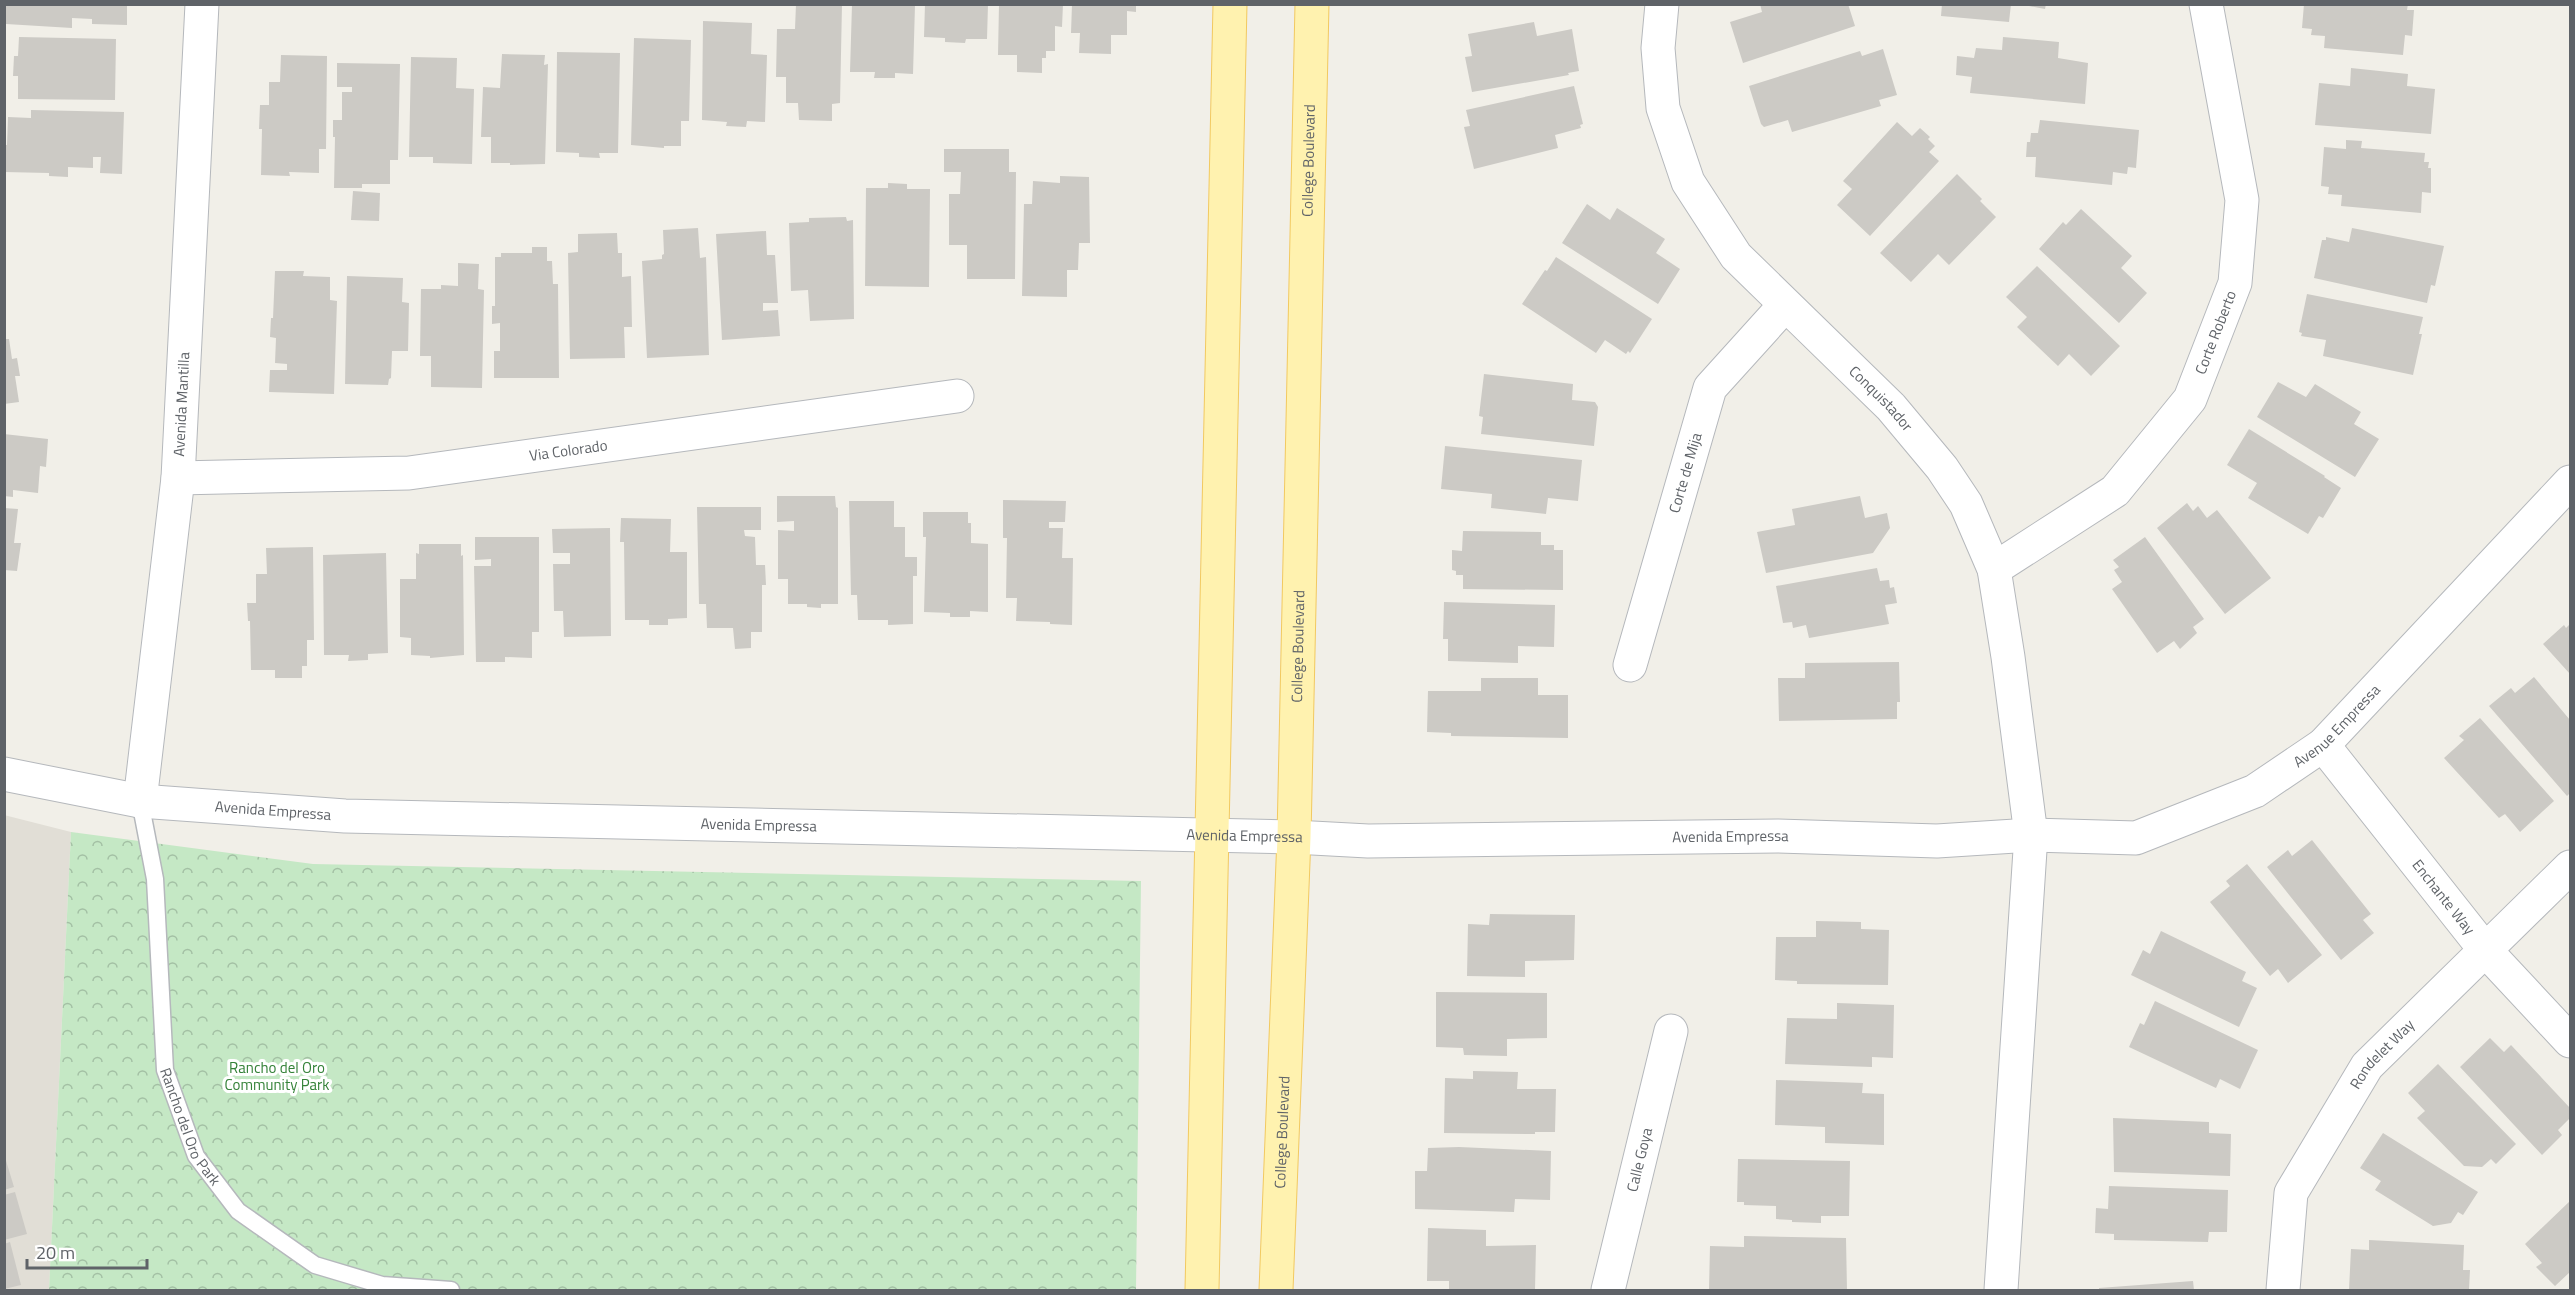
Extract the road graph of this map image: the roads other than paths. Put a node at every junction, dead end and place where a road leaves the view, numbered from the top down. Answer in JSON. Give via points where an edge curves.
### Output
{"nodes":[{"id":1,"x":202,"y":4,"type":"edge"},
{"id":2,"x":1230,"y":4,"type":"edge"},
{"id":3,"x":1312,"y":4,"type":"edge"},
{"id":4,"x":1662,"y":4,"type":"edge"},
{"id":5,"x":2206,"y":4,"type":"edge"},
{"id":6,"x":1785,"y":305,"type":"junction"},
{"id":7,"x":957,"y":396,"type":"dead end"},
{"id":8,"x":178,"y":478,"type":"junction"},
{"id":9,"x":2571,"y":482,"type":"edge"},
{"id":10,"x":1994,"y":569,"type":"junction"},
{"id":11,"x":1630,"y":665,"type":"dead end"},
{"id":12,"x":2323,"y":745,"type":"junction"},
{"id":13,"x":4,"y":774,"type":"edge"},
{"id":14,"x":140,"y":801,"type":"junction"},
{"id":15,"x":2031,"y":835,"type":"junction"},
{"id":16,"x":1211,"y":836,"type":"junction"},
{"id":17,"x":1294,"y":837,"type":"junction"},
{"id":18,"x":2571,"y":867,"type":"edge"},
{"id":19,"x":2486,"y":951,"type":"junction"},
{"id":20,"x":1671,"y":1031,"type":"dead end"},
{"id":21,"x":2571,"y":1041,"type":"edge"},
{"id":22,"x":451,"y":1290,"type":"edge"},
{"id":23,"x":1202,"y":1290,"type":"edge"},
{"id":24,"x":1276,"y":1290,"type":"edge"},
{"id":25,"x":1608,"y":1290,"type":"edge"},
{"id":26,"x":2001,"y":1290,"type":"edge"},
{"id":27,"x":2283,"y":1290,"type":"edge"}],
"edges":[{"from":1,"to":8,"type":"street","name":"Avenida Mantilla"},
{"from":2,"to":16,"type":"main road"},
{"from":3,"to":17,"type":"main road","name":"College Boulevard"},
{"from":4,"to":6,"type":"street","name":"Conquistador","via":[[1658,48],[1663,108],[1688,182],[1736,256]]},
{"from":5,"to":10,"type":"street","name":"Corte Roberto","via":[[2242,200],[2235,283],[2190,399],[2115,491]]},
{"from":6,"to":10,"type":"street","name":"Conquistador","via":[[1891,407],[1942,468],[1966,504]]},
{"from":6,"to":11,"type":"street","name":"Corte de Mija","via":[[1710,388]]},
{"from":7,"to":8,"type":"street","name":"Via Colorado","via":[[409,473]]},
{"from":8,"to":14,"type":"street","name":"Avenida Mantilla"},
{"from":9,"to":12,"type":"street","name":"Avenue Empressa"},
{"from":10,"to":15,"type":"street","name":"Conquistador"},
{"from":12,"to":15,"type":"street","name":"Avenue Empressa","via":[[2254,791],[2136,838]]},
{"from":12,"to":19,"type":"street","name":"Enchante Way"},
{"from":13,"to":14,"type":"street","name":"Avenida Empressa"},
{"from":14,"to":16,"type":"street","name":"Avenida Empressa","via":[[345,816]]},
{"from":14,"to":22,"type":"lane","name":"Rancho del Oro Park","via":[[155,879],[165,1070],[196,1156],[238,1211],[315,1265],[382,1285]]},
{"from":15,"to":17,"type":"street","name":"Avenida Empressa","via":[[1937,841],[1778,837],[1368,841]]},
{"from":15,"to":26,"type":"street"},
{"from":16,"to":17,"type":"street","name":"Avenida Empressa"},
{"from":16,"to":23,"type":"main road"},
{"from":17,"to":24,"type":"main road","name":"College Boulevard"},
{"from":18,"to":19,"type":"street","name":"Rondelet Way"},
{"from":19,"to":21,"type":"street","name":"Enchante Way"},
{"from":19,"to":27,"type":"street","name":"Rondelet Way","via":[[2367,1066],[2291,1193]]},
{"from":20,"to":25,"type":"street","name":"Calle Goya"}]}
